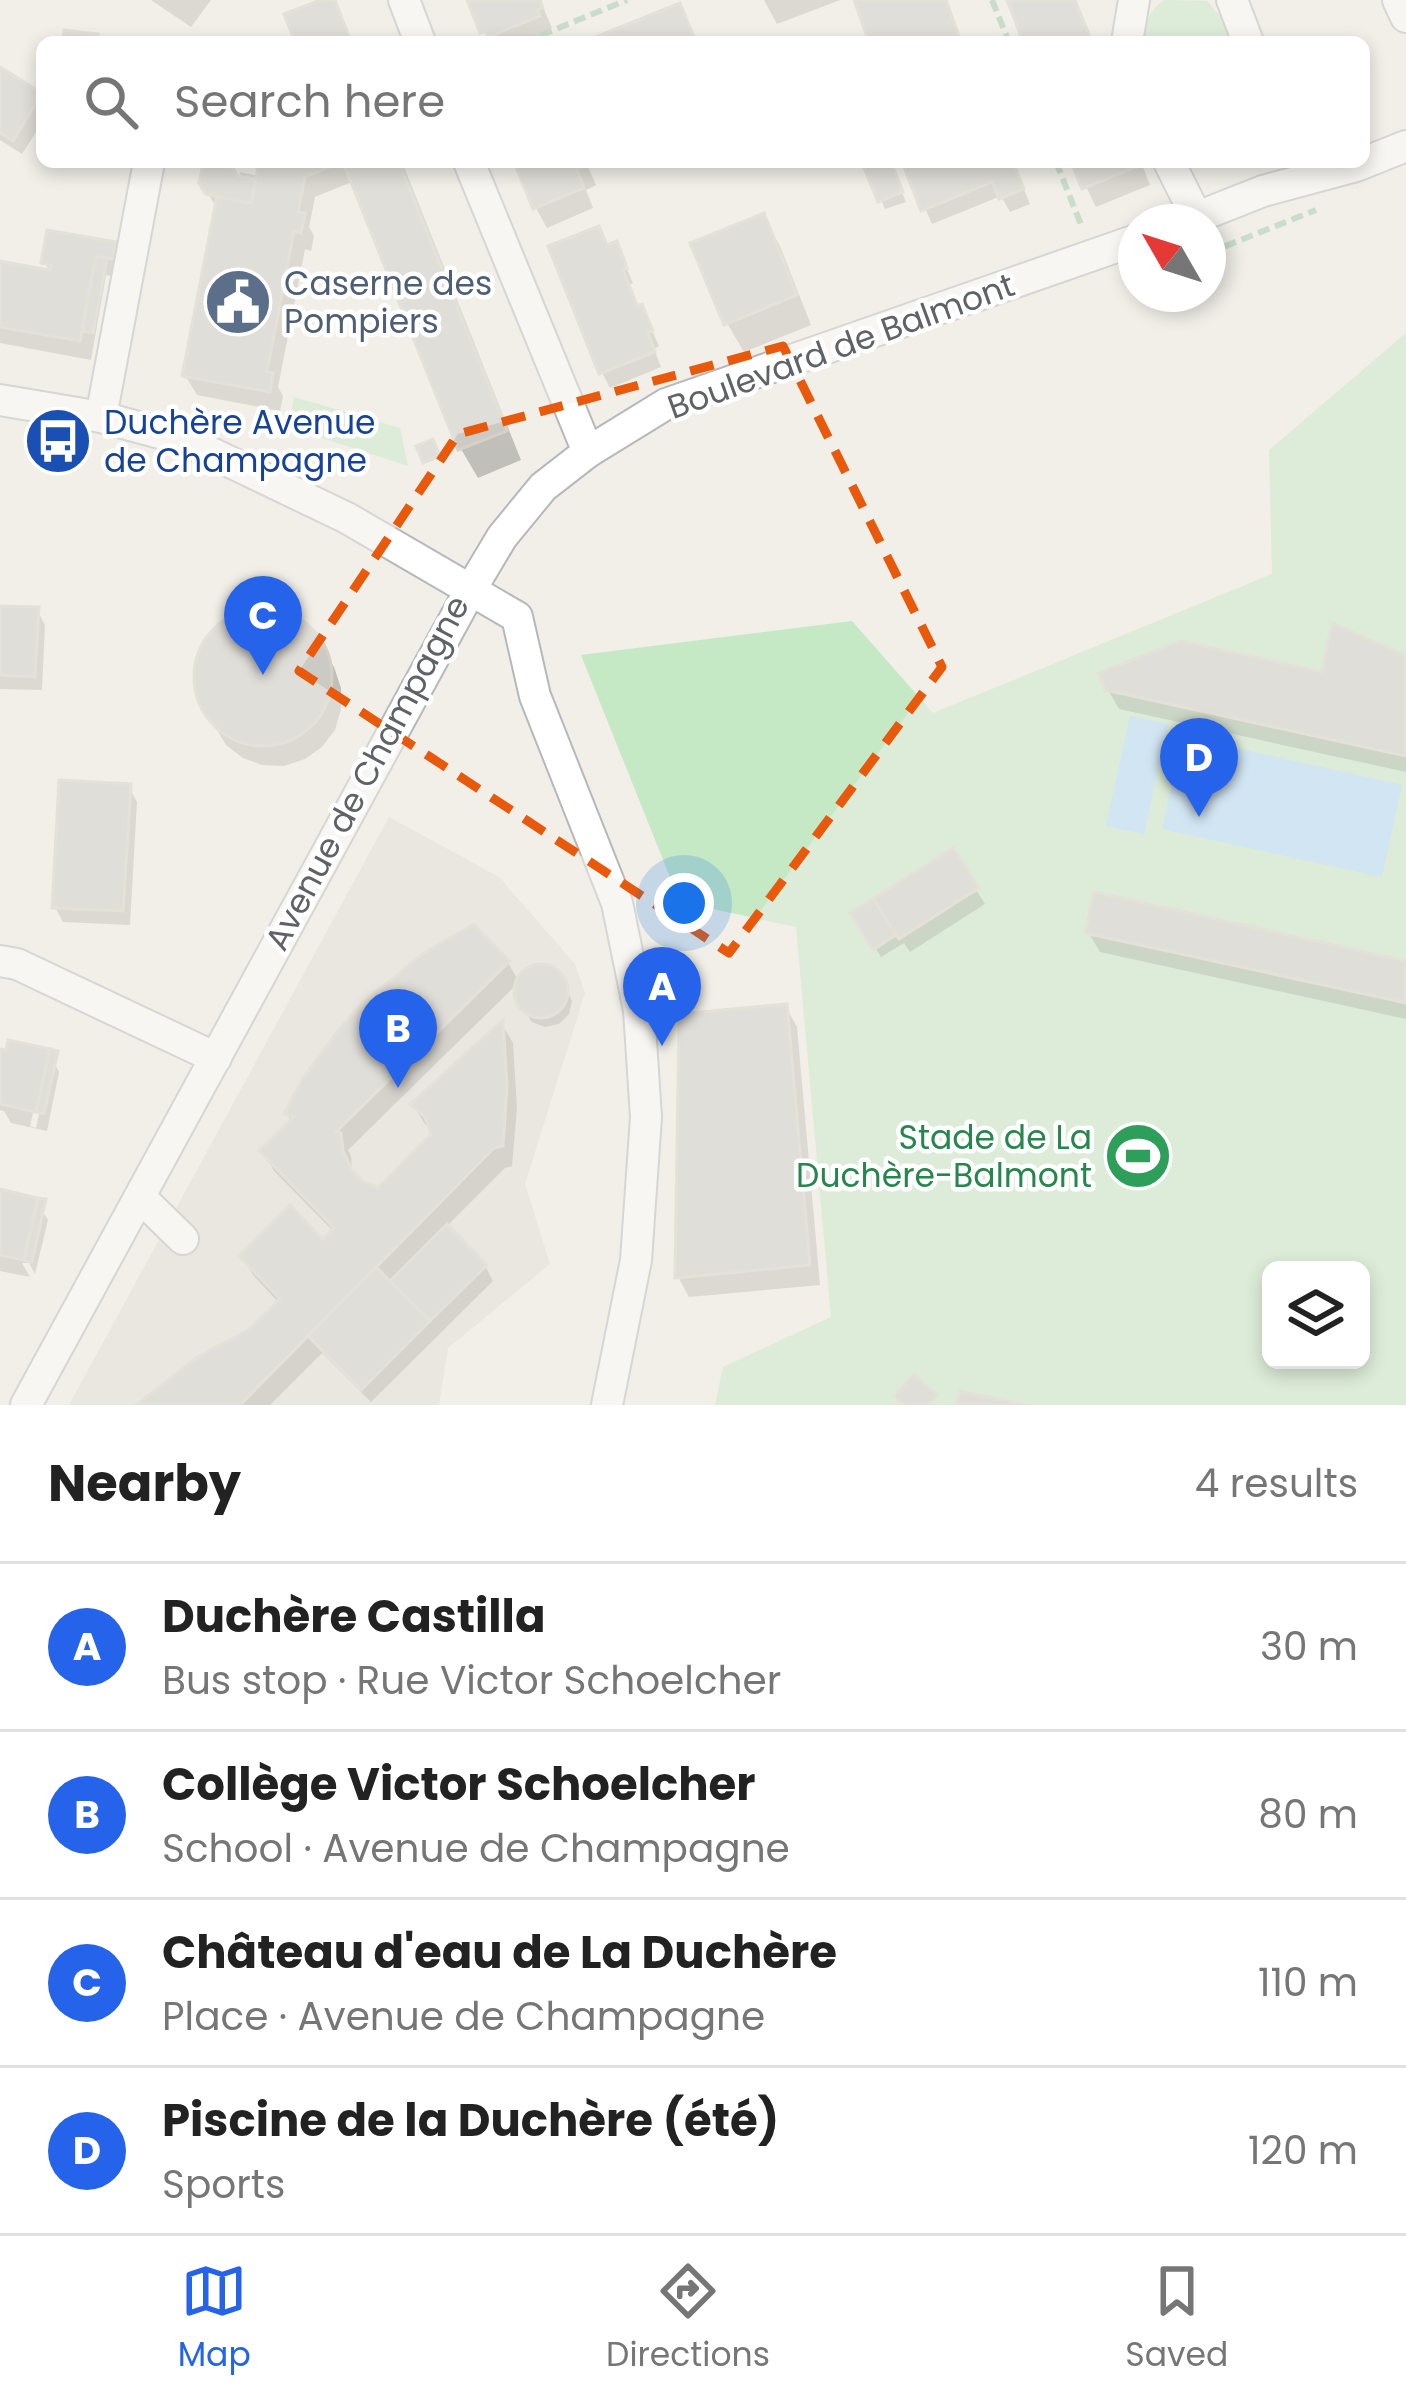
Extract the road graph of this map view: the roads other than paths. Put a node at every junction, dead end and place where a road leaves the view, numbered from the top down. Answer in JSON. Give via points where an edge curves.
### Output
{"nodes":[{"id":1,"x":404,"y":0,"type":"edge"},
{"id":2,"x":1134,"y":0,"type":"edge"},
{"id":3,"x":1232,"y":0,"type":"edge"},
{"id":4,"x":1399,"y":0,"type":"edge"},
{"id":5,"x":1406,"y":17,"type":"edge"},
{"id":6,"x":418,"y":36,"type":"edge"},
{"id":7,"x":1128,"y":36,"type":"edge"},
{"id":8,"x":1246,"y":36,"type":"edge"},
{"id":9,"x":1406,"y":146,"type":"edge"},
{"id":10,"x":1370,"y":160,"type":"edge"},
{"id":11,"x":148,"y":168,"type":"edge"},
{"id":12,"x":471,"y":168,"type":"edge"},
{"id":13,"x":1170,"y":168,"type":"edge"},
{"id":14,"x":1339,"y":168,"type":"edge"},
{"id":15,"x":1263,"y":177,"type":"edge"},
{"id":16,"x":1185,"y":204,"type":"edge"},
{"id":17,"x":1218,"y":204,"type":"edge"},
{"id":18,"x":1118,"y":247,"type":"edge"},
{"id":19,"x":0,"y":400,"type":"edge"},
{"id":20,"x":101,"y":416,"type":"junction"},
{"id":21,"x":588,"y":452,"type":"junction"},
{"id":22,"x":471,"y":589,"type":"junction"},
{"id":23,"x":0,"y":961,"type":"edge"},
{"id":24,"x":216,"y":1058,"type":"junction"},
{"id":25,"x":140,"y":1197,"type":"junction"},
{"id":26,"x":183,"y":1239,"type":"dead end"},
{"id":27,"x":26,"y":1405,"type":"edge"},
{"id":28,"x":607,"y":1405,"type":"edge"}],
"edges":[{"from":1,"to":6,"type":"street"},
{"from":2,"to":7,"type":"street"},
{"from":3,"to":8,"type":"street"},
{"from":4,"to":5,"type":"street"},
{"from":9,"to":10,"type":"street"},
{"from":11,"to":20,"type":"street"},
{"from":12,"to":21,"type":"street"},
{"from":13,"to":16,"type":"street"},
{"from":14,"to":15,"type":"street"},
{"from":15,"to":17,"type":"street"},
{"from":18,"to":21,"type":"street","name":"Boulevard de Balmont","via":[[666,404]]},
{"from":19,"to":20,"type":"street","name":"Avenue de Champagne"},
{"from":20,"to":22,"type":"street","name":"Avenue de Champagne","via":[[182,439]]},
{"from":21,"to":22,"type":"street","name":"Boulevard de Balmont","via":[[543,487]]},
{"from":22,"to":24,"type":"street","name":"Avenue de Champagne"},
{"from":22,"to":28,"type":"street","via":[[517,617],[535,696],[617,903],[639,1010],[646,1117],[637,1260]]},
{"from":23,"to":24,"type":"street"},
{"from":24,"to":25,"type":"street","name":"Avenue de Champagne"},
{"from":25,"to":26,"type":"street"},
{"from":25,"to":27,"type":"street","name":"Avenue de Champagne"}]}
